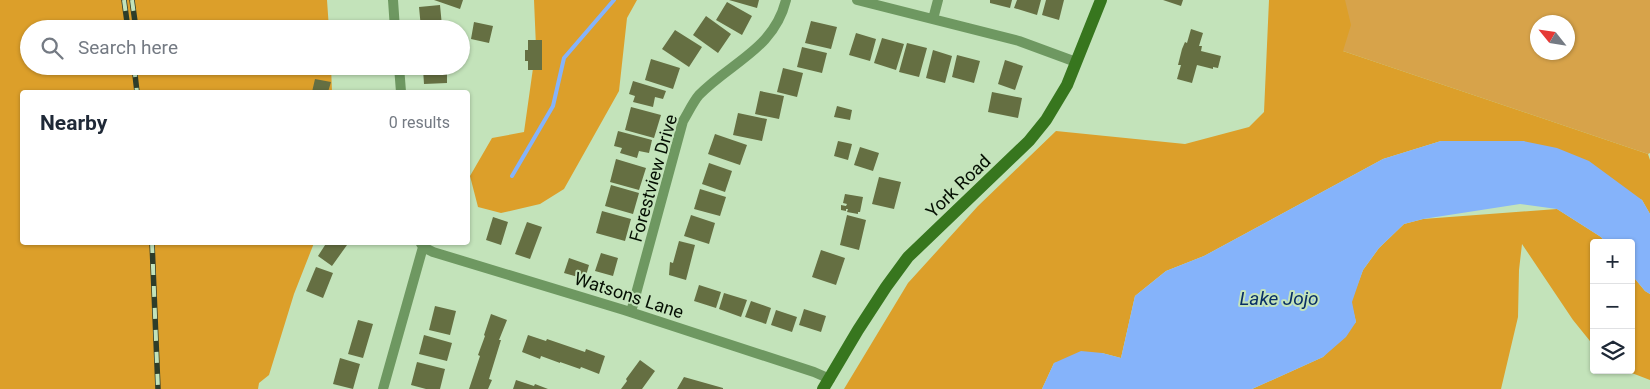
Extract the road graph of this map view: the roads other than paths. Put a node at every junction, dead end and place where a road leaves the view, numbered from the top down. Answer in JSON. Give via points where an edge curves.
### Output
{"nodes":[{"id":1,"x":393,"y":0,"type":"edge"},
{"id":2,"x":786,"y":0,"type":"edge"},
{"id":3,"x":857,"y":0,"type":"edge"},
{"id":4,"x":938,"y":0,"type":"edge"},
{"id":5,"x":1101,"y":0,"type":"edge"},
{"id":6,"x":933,"y":18,"type":"junction"},
{"id":7,"x":395,"y":20,"type":"edge"},
{"id":8,"x":1076,"y":62,"type":"junction"},
{"id":9,"x":400,"y":75,"type":"edge"},
{"id":10,"x":401,"y":90,"type":"edge"},
{"id":11,"x":421,"y":245,"type":"edge"},
{"id":12,"x":631,"y":312,"type":"junction"},
{"id":13,"x":826,"y":384,"type":"edge"},
{"id":14,"x":383,"y":389,"type":"edge"}],
"edges":[{"from":1,"to":7,"type":"street"},
{"from":2,"to":12,"type":"street","name":"Forestview Drive","via":[[772,33],[698,96],[683,121]]},
{"from":3,"to":6,"type":"street"},
{"from":4,"to":6,"type":"street"},
{"from":5,"to":8,"type":"street","name":"York Road"},
{"from":6,"to":8,"type":"street","via":[[1019,41]]},
{"from":8,"to":13,"type":"street","name":"York Road","via":[[1056,105],[1029,141],[908,257]]},
{"from":9,"to":10,"type":"street"},
{"from":11,"to":12,"type":"street","name":"Watsons Lane","via":[[433,252]]},
{"from":11,"to":14,"type":"street"},
{"from":12,"to":13,"type":"street","name":"Watsons Lane","via":[[814,372]]}]}
